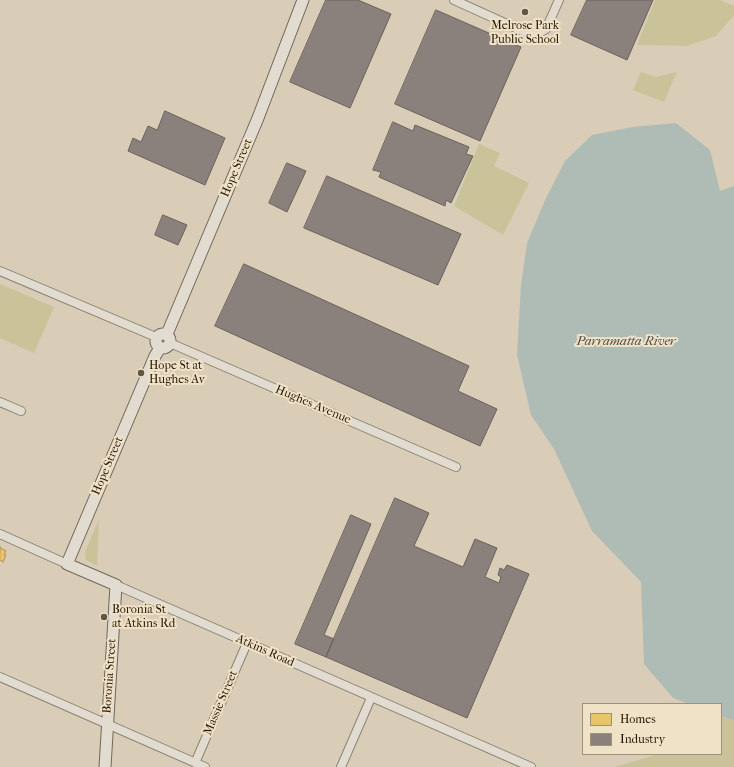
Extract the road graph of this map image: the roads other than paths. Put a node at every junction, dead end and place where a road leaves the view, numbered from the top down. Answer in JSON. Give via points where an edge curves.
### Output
{"nodes":[{"id":1,"x":302,"y":0,"type":"edge"},
{"id":2,"x":454,"y":0,"type":"edge"},
{"id":3,"x":559,"y":0,"type":"edge"},
{"id":4,"x":0,"y":271,"type":"edge"},
{"id":5,"x":163,"y":341,"type":"junction"},
{"id":6,"x":0,"y":402,"type":"edge"},
{"id":7,"x":20,"y":411,"type":"dead end"},
{"id":8,"x":456,"y":467,"type":"dead end"},
{"id":9,"x":0,"y":534,"type":"edge"},
{"id":10,"x":67,"y":564,"type":"junction"},
{"id":11,"x":116,"y":585,"type":"junction"},
{"id":12,"x":247,"y":643,"type":"junction"},
{"id":13,"x":0,"y":677,"type":"edge"},
{"id":14,"x":371,"y":698,"type":"junction"},
{"id":15,"x":107,"y":724,"type":"junction"},
{"id":16,"x":195,"y":763,"type":"junction"},
{"id":17,"x":105,"y":767,"type":"edge"},
{"id":18,"x":205,"y":767,"type":"edge"},
{"id":19,"x":341,"y":767,"type":"edge"},
{"id":20,"x":531,"y":767,"type":"edge"}],
"edges":[{"from":1,"to":5,"type":"street","name":"Hope Street","via":[[258,118]]},
{"from":2,"to":3,"type":"street","via":[[529,34],[546,29]]},
{"from":4,"to":5,"type":"street","name":"Hughes Avenue"},
{"from":5,"to":8,"type":"street","name":"Hughes Avenue"},
{"from":5,"to":10,"type":"street","name":"Hope Street"},
{"from":6,"to":7,"type":"street"},
{"from":9,"to":10,"type":"street","name":"Atkins Road"},
{"from":10,"to":11,"type":"street","name":"Atkins Road"},
{"from":11,"to":12,"type":"street","name":"Atkins Road"},
{"from":11,"to":15,"type":"street","name":"Boronia Street"},
{"from":12,"to":14,"type":"street","name":"Atkins Road"},
{"from":12,"to":16,"type":"street","name":"Massie Street"},
{"from":13,"to":15,"type":"street"},
{"from":14,"to":19,"type":"street"},
{"from":14,"to":20,"type":"street","name":"Atkins Road"},
{"from":15,"to":16,"type":"street"},
{"from":15,"to":17,"type":"street","name":"Boronia Street"},
{"from":16,"to":18,"type":"street"}]}
